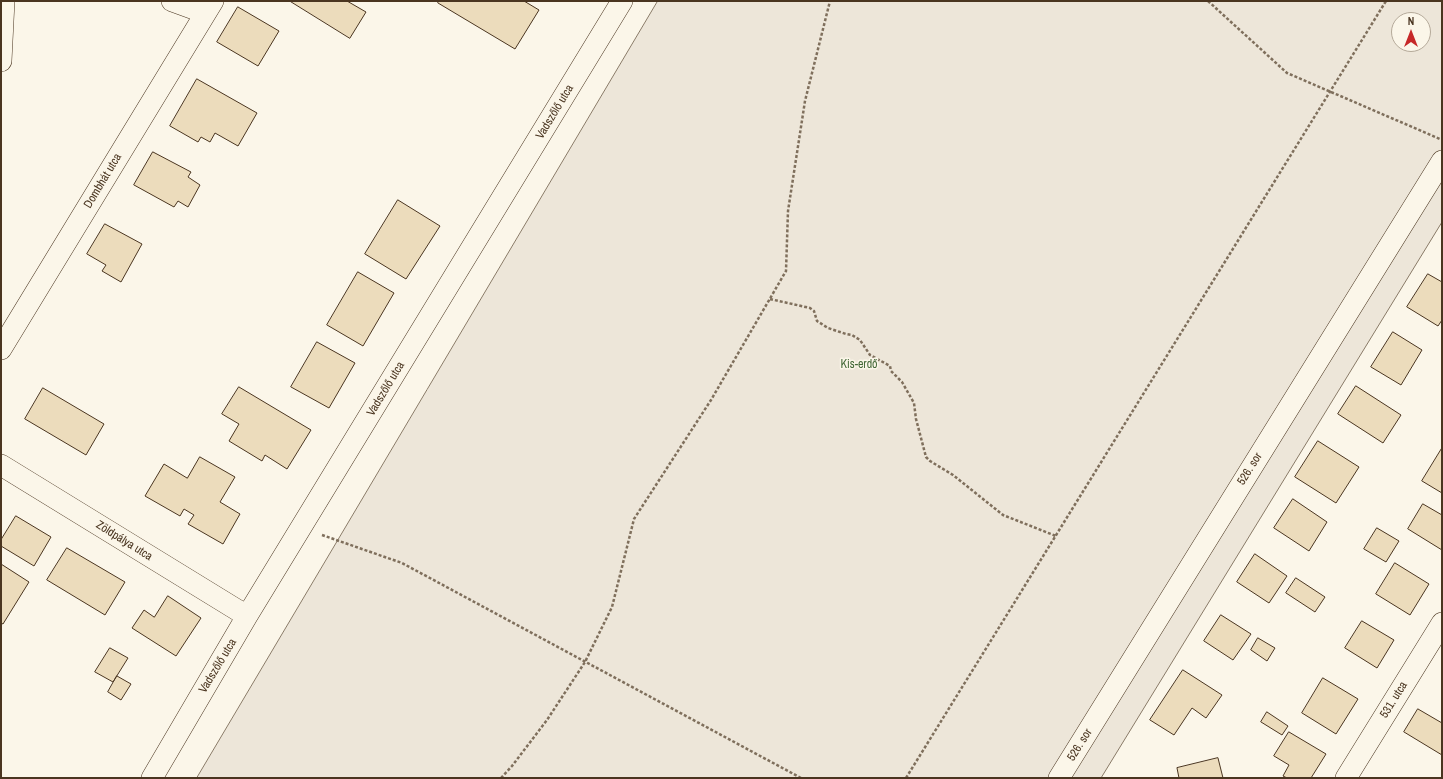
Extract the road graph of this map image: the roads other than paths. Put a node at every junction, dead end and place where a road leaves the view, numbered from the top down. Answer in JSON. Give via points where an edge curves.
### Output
{"nodes":[{"id":1,"x":4,"y":1,"type":"edge"},
{"id":2,"x":172,"y":1,"type":"edge"},
{"id":3,"x":622,"y":1,"type":"edge"},
{"id":4,"x":209,"y":7,"type":"edge"},
{"id":5,"x":1,"y":61,"type":"edge"},
{"id":6,"x":1442,"y":161,"type":"edge"},
{"id":7,"x":1,"y":348,"type":"edge"},
{"id":8,"x":1,"y":465,"type":"edge"},
{"id":9,"x":248,"y":616,"type":"junction"},
{"id":10,"x":1442,"y":623,"type":"edge"},
{"id":11,"x":152,"y":778,"type":"edge"},
{"id":12,"x":1059,"y":778,"type":"edge"},
{"id":13,"x":1346,"y":778,"type":"edge"}],
"edges":[{"from":1,"to":5,"type":"street"},
{"from":2,"to":4,"type":"street","name":"Dombhát utca"},
{"from":3,"to":9,"type":"street","name":"Vadszőlő utca"},
{"from":4,"to":7,"type":"street","name":"Dombhát utca"},
{"from":6,"to":12,"type":"street","name":"526. sor"},
{"from":8,"to":9,"type":"street","name":"Zöldpálya utca"},
{"from":9,"to":11,"type":"street","name":"Vadszőlő utca"},
{"from":10,"to":13,"type":"street","name":"531. utca"}]}
